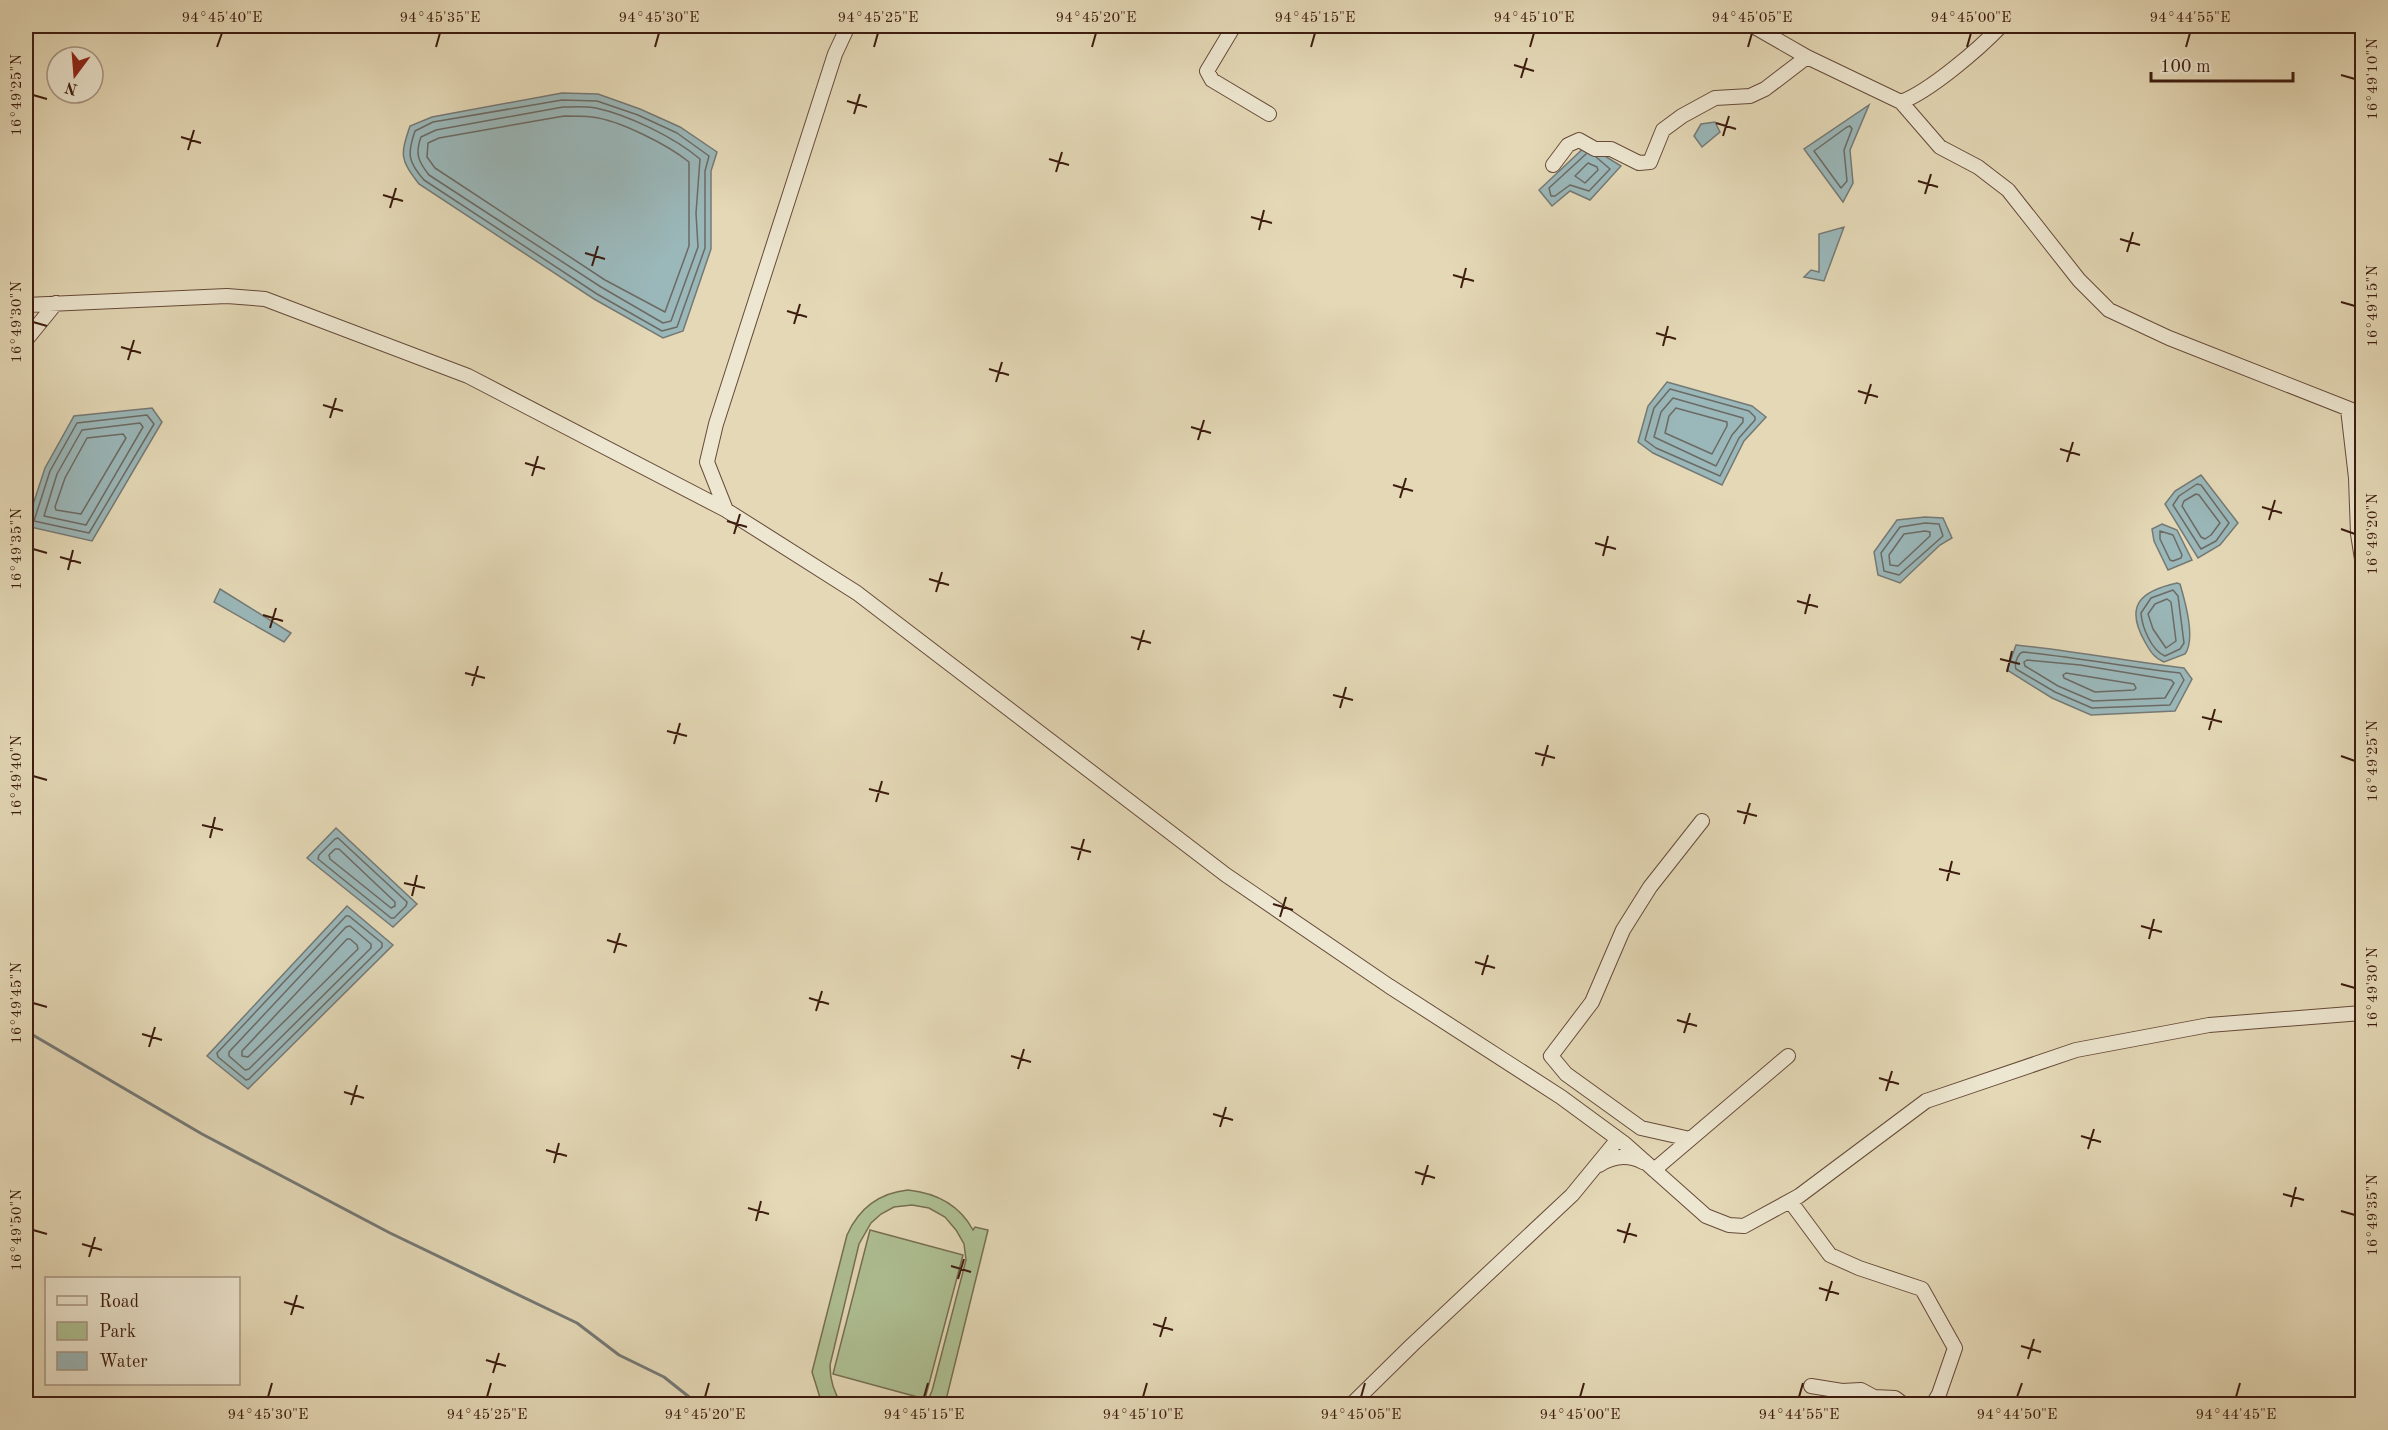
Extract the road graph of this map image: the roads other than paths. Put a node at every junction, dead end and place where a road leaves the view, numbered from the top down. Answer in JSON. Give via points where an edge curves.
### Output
{"nodes":[{"id":1,"x":848,"y":26,"type":"edge"},
{"id":2,"x":1234,"y":26,"type":"edge"},
{"id":3,"x":1753,"y":26,"type":"edge"},
{"id":4,"x":2001,"y":26,"type":"edge"},
{"id":5,"x":1807,"y":57,"type":"junction"},
{"id":6,"x":1901,"y":102,"type":"junction"},
{"id":7,"x":1269,"y":114,"type":"dead end"},
{"id":8,"x":1553,"y":165,"type":"dead end"},
{"id":9,"x":56,"y":303,"type":"junction"},
{"id":10,"x":26,"y":305,"type":"edge"},
{"id":11,"x":26,"y":340,"type":"edge"},
{"id":12,"x":2348,"y":409,"type":"junction"},
{"id":13,"x":2362,"y":414,"type":"edge"},
{"id":14,"x":726,"y":510,"type":"junction"},
{"id":15,"x":2362,"y":559,"type":"edge"},
{"id":16,"x":1702,"y":821,"type":"dead end"},
{"id":17,"x":2362,"y":1013,"type":"edge"},
{"id":18,"x":1788,"y":1056,"type":"dead end"},
{"id":19,"x":1618,"y":1138,"type":"junction"},
{"id":20,"x":1690,"y":1139,"type":"junction"},
{"id":21,"x":1651,"y":1167,"type":"junction"},
{"id":22,"x":1591,"y":1171,"type":"junction"},
{"id":23,"x":1790,"y":1201,"type":"junction"},
{"id":24,"x":1811,"y":1386,"type":"dead end"},
{"id":25,"x":1352,"y":1404,"type":"edge"},
{"id":26,"x":1903,"y":1404,"type":"edge"},
{"id":27,"x":1933,"y":1404,"type":"edge"}],
"edges":[{"from":1,"to":14,"type":"street","via":[[835,54],[716,424],[707,462]]},
{"from":2,"to":7,"type":"street","via":[[1208,71],[1212,80]]},
{"from":3,"to":5,"type":"street"},
{"from":4,"to":6,"type":"street","via":[[1973,52]]},
{"from":5,"to":6,"type":"street"},
{"from":5,"to":8,"type":"street","via":[[1765,89],[1750,96],[1715,98],[1682,116],[1663,130],[1650,162],[1639,163],[1611,149],[1595,149],[1579,140],[1568,145]]},
{"from":6,"to":12,"type":"street","via":[[1940,147],[1978,167],[2008,190],[2079,280],[2109,310]]},
{"from":9,"to":10,"type":"street"},
{"from":9,"to":11,"type":"street"},
{"from":9,"to":14,"type":"street","via":[[265,298],[468,376]]},
{"from":12,"to":13,"type":"street"},
{"from":12,"to":15,"type":"street"},
{"from":14,"to":19,"type":"street","via":[[857,593],[1226,875]]},
{"from":16,"to":20,"type":"street","via":[[1650,887],[1623,930],[1592,1002],[1551,1056],[1566,1074],[1641,1128]]},
{"from":17,"to":23,"type":"street","via":[[2209,1025],[2076,1050],[1926,1101]]},
{"from":18,"to":20,"type":"street"},
{"from":19,"to":21,"type":"street"},
{"from":19,"to":22,"type":"street"},
{"from":20,"to":21,"type":"street"},
{"from":21,"to":22,"type":"street","via":[[1624,1156]]},
{"from":21,"to":23,"type":"street","via":[[1706,1216],[1729,1225],[1744,1226]]},
{"from":22,"to":25,"type":"street","via":[[1572,1195]]},
{"from":23,"to":27,"type":"street","via":[[1830,1255],[1922,1289],[1955,1348]]},
{"from":24,"to":26,"type":"street","via":[[1861,1390],[1874,1397],[1895,1398]]}]}
